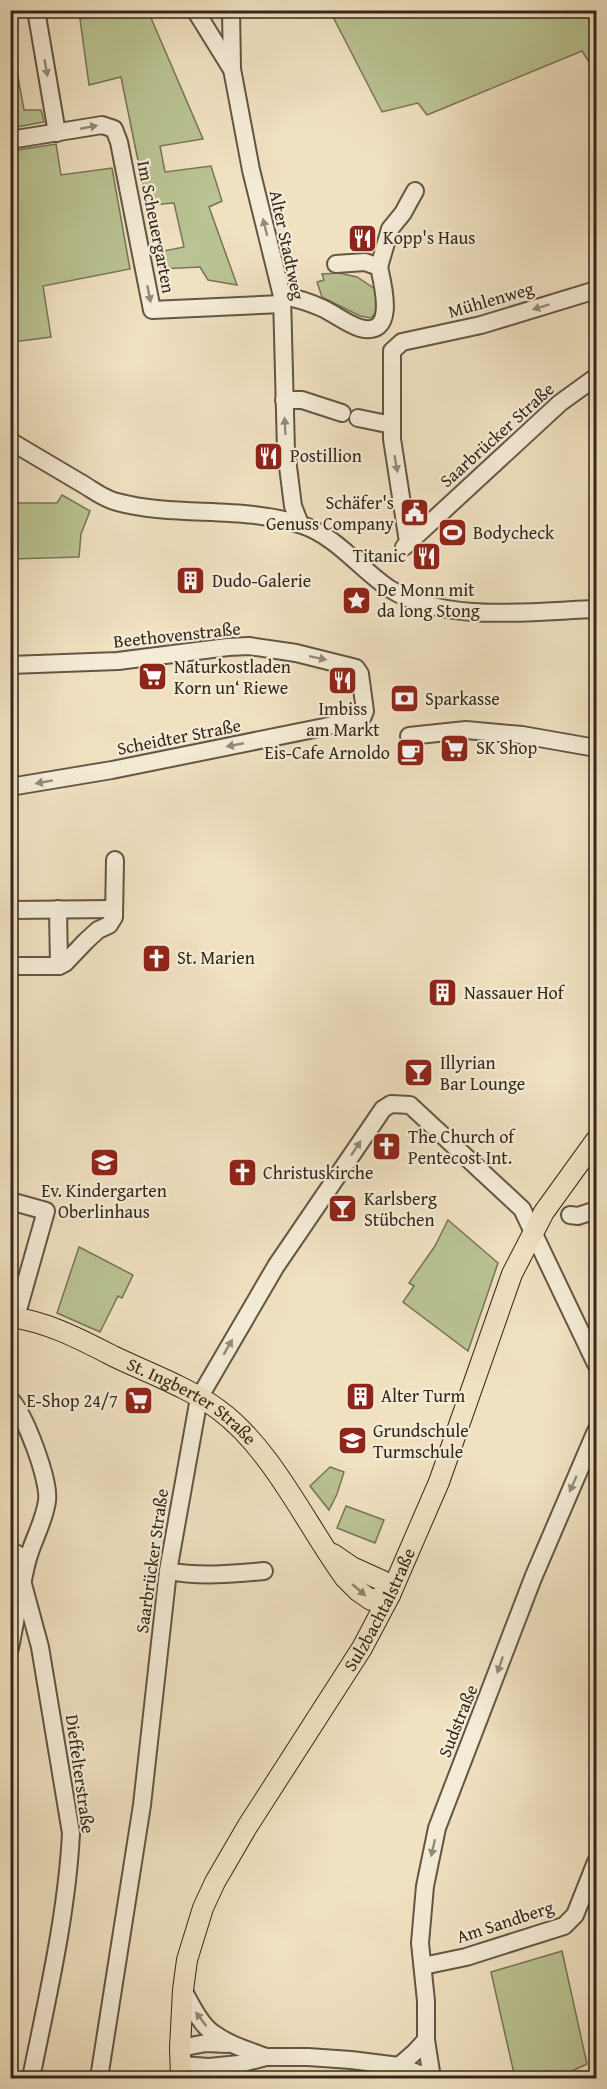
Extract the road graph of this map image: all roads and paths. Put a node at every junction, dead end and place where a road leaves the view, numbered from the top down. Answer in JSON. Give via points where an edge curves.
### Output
{"nodes":[{"id":1,"x":36,"y":10,"type":"edge"},
{"id":2,"x":195,"y":10,"type":"edge"},
{"id":3,"x":231,"y":10,"type":"edge"},
{"id":4,"x":232,"y":69,"type":"junction"},
{"id":5,"x":57,"y":133,"type":"junction"},
{"id":6,"x":10,"y":140,"type":"edge"},
{"id":7,"x":414,"y":191,"type":"dead end"},
{"id":8,"x":336,"y":264,"type":"dead end"},
{"id":9,"x":379,"y":267,"type":"junction"},
{"id":10,"x":597,"y":290,"type":"edge"},
{"id":11,"x":282,"y":300,"type":"junction"},
{"id":12,"x":597,"y":377,"type":"edge"},
{"id":13,"x":284,"y":400,"type":"junction"},
{"id":14,"x":392,"y":425,"type":"junction"},
{"id":15,"x":10,"y":441,"type":"edge"},
{"id":16,"x":300,"y":524,"type":"junction"},
{"id":17,"x":597,"y":609,"type":"edge"},
{"id":18,"x":10,"y":665,"type":"edge"},
{"id":19,"x":354,"y":721,"type":"joint"},
{"id":20,"x":409,"y":736,"type":"dead end"},
{"id":21,"x":597,"y":748,"type":"edge"},
{"id":22,"x":10,"y":787,"type":"edge"},
{"id":23,"x":115,"y":860,"type":"dead end"},
{"id":24,"x":58,"y":909,"type":"junction"},
{"id":25,"x":114,"y":909,"type":"junction"},
{"id":26,"x":10,"y":910,"type":"edge"},
{"id":27,"x":10,"y":966,"type":"edge"},
{"id":28,"x":59,"y":966,"type":"junction"},
{"id":29,"x":597,"y":1140,"type":"edge"},
{"id":30,"x":10,"y":1201,"type":"edge"},
{"id":31,"x":597,"y":1210,"type":"edge"},
{"id":32,"x":570,"y":1215,"type":"dead end"},
{"id":33,"x":533,"y":1232,"type":"junction"},
{"id":34,"x":14,"y":1317,"type":"edge"},
{"id":35,"x":597,"y":1364,"type":"edge"},
{"id":36,"x":199,"y":1398,"type":"junction"},
{"id":37,"x":10,"y":1399,"type":"edge"},
{"id":38,"x":597,"y":1431,"type":"edge"},
{"id":39,"x":10,"y":1550,"type":"edge"},
{"id":40,"x":27,"y":1560,"type":"junction"},
{"id":41,"x":168,"y":1571,"type":"junction"},
{"id":42,"x":264,"y":1571,"type":"dead end"},
{"id":43,"x":23,"y":1584,"type":"junction"},
{"id":44,"x":390,"y":1595,"type":"junction"},
{"id":45,"x":10,"y":1648,"type":"edge"},
{"id":46,"x":597,"y":1862,"type":"edge"},
{"id":47,"x":423,"y":1966,"type":"junction"},
{"id":48,"x":183,"y":1990,"type":"junction"},
{"id":49,"x":426,"y":2040,"type":"junction"},
{"id":50,"x":231,"y":2044,"type":"junction"},
{"id":51,"x":266,"y":2057,"type":"junction"},
{"id":52,"x":181,"y":2064,"type":"edge"},
{"id":53,"x":239,"y":2064,"type":"junction"},
{"id":54,"x":399,"y":2066,"type":"junction"},
{"id":55,"x":31,"y":2079,"type":"edge"},
{"id":56,"x":99,"y":2079,"type":"edge"},
{"id":57,"x":222,"y":2079,"type":"edge"},
{"id":58,"x":431,"y":2079,"type":"edge"}],
"edges":[{"from":1,"to":5,"type":"street","one_way":true},
{"from":2,"to":4,"type":"street"},
{"from":3,"to":4,"type":"street","name":"Alter Stadtweg"},
{"from":11,"to":4,"type":"street","name":"Alter Stadtweg","one_way":true},
{"from":5,"to":6,"type":"street","name":"Im Scheuergarten"},
{"from":5,"to":11,"type":"street","name":"Im Scheuergarten","one_way":true,"via":[[102,125],[114,129],[152,310]]},
{"from":7,"to":9,"type":"street","via":[[390,229]]},
{"from":8,"to":9,"type":"street","via":[[365,262]]},
{"from":9,"to":11,"type":"street","via":[[386,310],[377,327],[358,327],[298,298]]},
{"from":10,"to":14,"type":"street","name":"Mühlenweg","one_way":true,"via":[[482,325],[397,345],[391,356]]},
{"from":11,"to":13,"type":"street","name":"Alter Stadtweg"},
{"from":14,"to":12,"type":"street","name":"Saarbrücker Straße","one_way":true,"via":[[404,514],[404,546],[560,403]]},
{"from":13,"to":14,"type":"street","via":[[302,400]]},
{"from":16,"to":13,"type":"street","name":"Alter Stadtweg","one_way":true,"via":[[290,491]]},
{"from":15,"to":16,"type":"street","via":[[114,502],[209,510]]},
{"from":16,"to":17,"type":"street","via":[[324,537],[376,580],[426,603],[492,612]]},
{"from":18,"to":19,"type":"street","name":"Beethovenstraße","one_way":true,"via":[[118,661],[228,647],[280,650],[356,668],[365,711],[363,717]]},
{"from":19,"to":22,"type":"street","name":"Scheidter Straße","one_way":true},
{"from":20,"to":21,"type":"street","via":[[466,730]]},
{"from":23,"to":25,"type":"street"},
{"from":24,"to":25,"type":"street"},
{"from":24,"to":26,"type":"street"},
{"from":24,"to":28,"type":"street"},
{"from":25,"to":28,"type":"street","via":[[109,924]]},
{"from":27,"to":28,"type":"street"},
{"from":29,"to":33,"type":"main road","name":"Sulzbachtalstraße","via":[[557,1192]]},
{"from":30,"to":34,"type":"street","via":[[46,1211]]},
{"from":31,"to":32,"type":"street"},
{"from":33,"to":35,"type":"street"},
{"from":36,"to":33,"type":"street","name":"Saarbrücker Straße","one_way":true,"via":[[276,1266],[377,1116],[391,1104],[410,1105],[418,1112],[522,1209]]},
{"from":33,"to":44,"type":"main road","name":"Sulzbachtalstraße","via":[[509,1281],[439,1482]]},
{"from":34,"to":36,"type":"main road","name":"St. Ingberter Straße","via":[[60,1331]]},
{"from":36,"to":41,"type":"street","name":"Saarbrücker Straße"},
{"from":36,"to":44,"type":"main road","name":"St. Ingberter Straße","via":[[219,1410],[249,1440],[278,1476],[345,1578],[371,1600]]},
{"from":37,"to":40,"type":"street","via":[[46,1479],[48,1499]]},
{"from":38,"to":47,"type":"street","name":"Sudstraße","one_way":true,"via":[[533,1578],[437,1828],[424,1896],[420,1943]]},
{"from":39,"to":40,"type":"street"},
{"from":40,"to":43,"type":"street"},
{"from":41,"to":42,"type":"street"},
{"from":41,"to":56,"type":"street","name":"Saarbrücker Straße","via":[[142,1805]]},
{"from":43,"to":45,"type":"street"},
{"from":43,"to":55,"type":"street","name":"Dieffelterstraße","via":[[40,1647],[71,1833],[52,1972]]},
{"from":44,"to":48,"type":"main road","name":"Sulzbachtalstraße","via":[[357,1657],[215,1882],[194,1935]]},
{"from":46,"to":47,"type":"street","name":"Am Sandberg","via":[[575,1915],[564,1926],[466,1957]]},
{"from":47,"to":49,"type":"street","name":"Sudstraße"},
{"from":50,"to":48,"type":"street","one_way":true,"via":[[211,2032]]},
{"from":48,"to":52,"type":"main road","name":"Sulzbachtalstraße"},
{"from":49,"to":54,"type":"street"},
{"from":49,"to":58,"type":"street","name":"Sudstraße"},
{"from":50,"to":51,"type":"street"},
{"from":50,"to":52,"type":"street","via":[[206,2043]]},
{"from":51,"to":53,"type":"street"},
{"from":51,"to":54,"type":"street"},
{"from":52,"to":53,"type":"street"},
{"from":53,"to":57,"type":"street"},
{"from":54,"to":58,"type":"street"}]}
